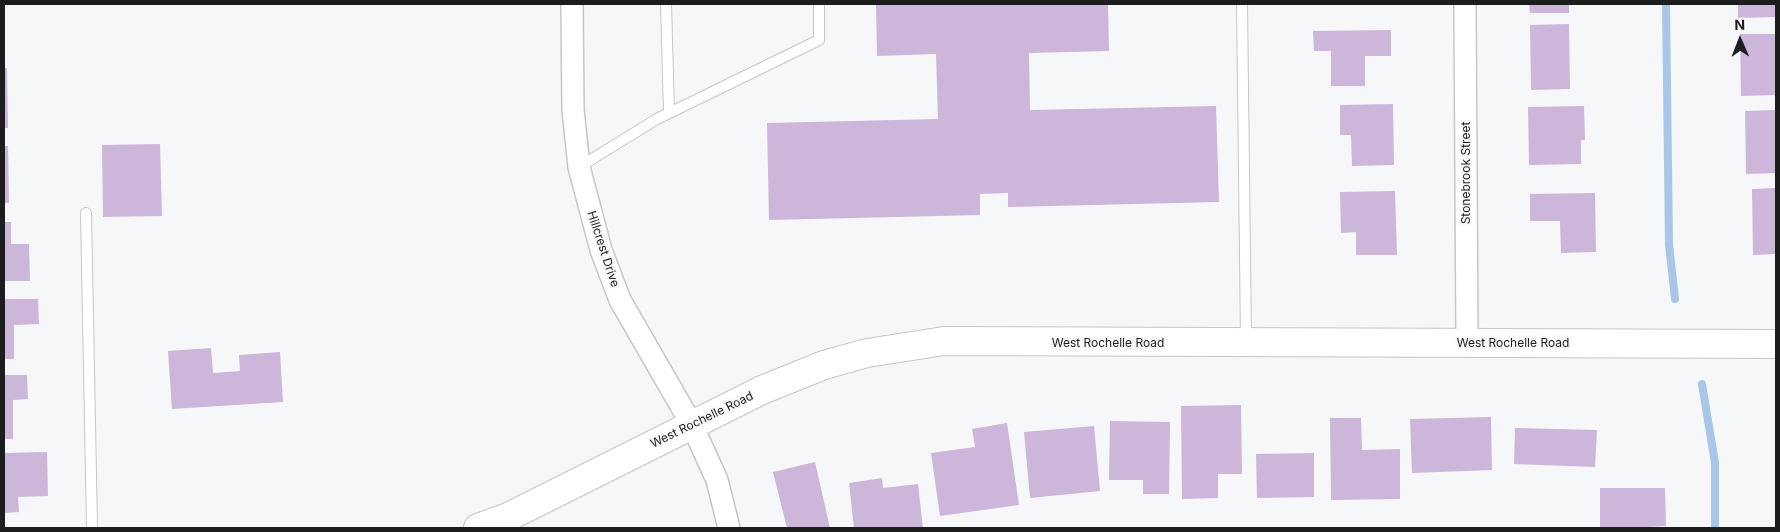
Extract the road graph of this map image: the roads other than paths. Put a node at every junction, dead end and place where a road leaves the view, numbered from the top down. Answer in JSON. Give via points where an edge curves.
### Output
{"nodes":[{"id":1,"x":572,"y":4,"type":"edge"},
{"id":2,"x":666,"y":4,"type":"edge"},
{"id":3,"x":819,"y":4,"type":"edge"},
{"id":4,"x":1242,"y":4,"type":"edge"},
{"id":5,"x":1465,"y":4,"type":"edge"},
{"id":6,"x":670,"y":113,"type":"junction"},
{"id":7,"x":579,"y":167,"type":"junction"},
{"id":8,"x":86,"y":213,"type":"dead end"},
{"id":9,"x":1467,"y":343,"type":"junction"},
{"id":10,"x":1246,"y":344,"type":"junction"},
{"id":11,"x":1776,"y":344,"type":"edge"},
{"id":12,"x":692,"y":425,"type":"junction"},
{"id":13,"x":92,"y":528,"type":"edge"},
{"id":14,"x":478,"y":528,"type":"edge"},
{"id":15,"x":729,"y":528,"type":"edge"}],
"edges":[{"from":1,"to":7,"type":"street","name":"Hillcrest Drive","via":[[573,110]]},
{"from":2,"to":6,"type":"lane"},
{"from":3,"to":6,"type":"lane","via":[[819,40]]},
{"from":4,"to":10,"type":"lane"},
{"from":5,"to":9,"type":"street","name":"Stonebrook Street"},
{"from":6,"to":7,"type":"lane"},
{"from":7,"to":12,"type":"street","name":"Hillcrest Drive","via":[[601,250],[620,300]]},
{"from":8,"to":13,"type":"lane"},
{"from":9,"to":10,"type":"main road","name":"West Rochelle Road"},
{"from":9,"to":11,"type":"main road","name":"West Rochelle Road"},
{"from":10,"to":12,"type":"main road","name":"West Rochelle Road","via":[[944,341],[908,346],[824,365],[762,390]]},
{"from":12,"to":14,"type":"main road","name":"West Rochelle Road","via":[[506,518]]},
{"from":12,"to":15,"type":"street","name":"Hillcrest Drive","via":[[717,480]]}]}
